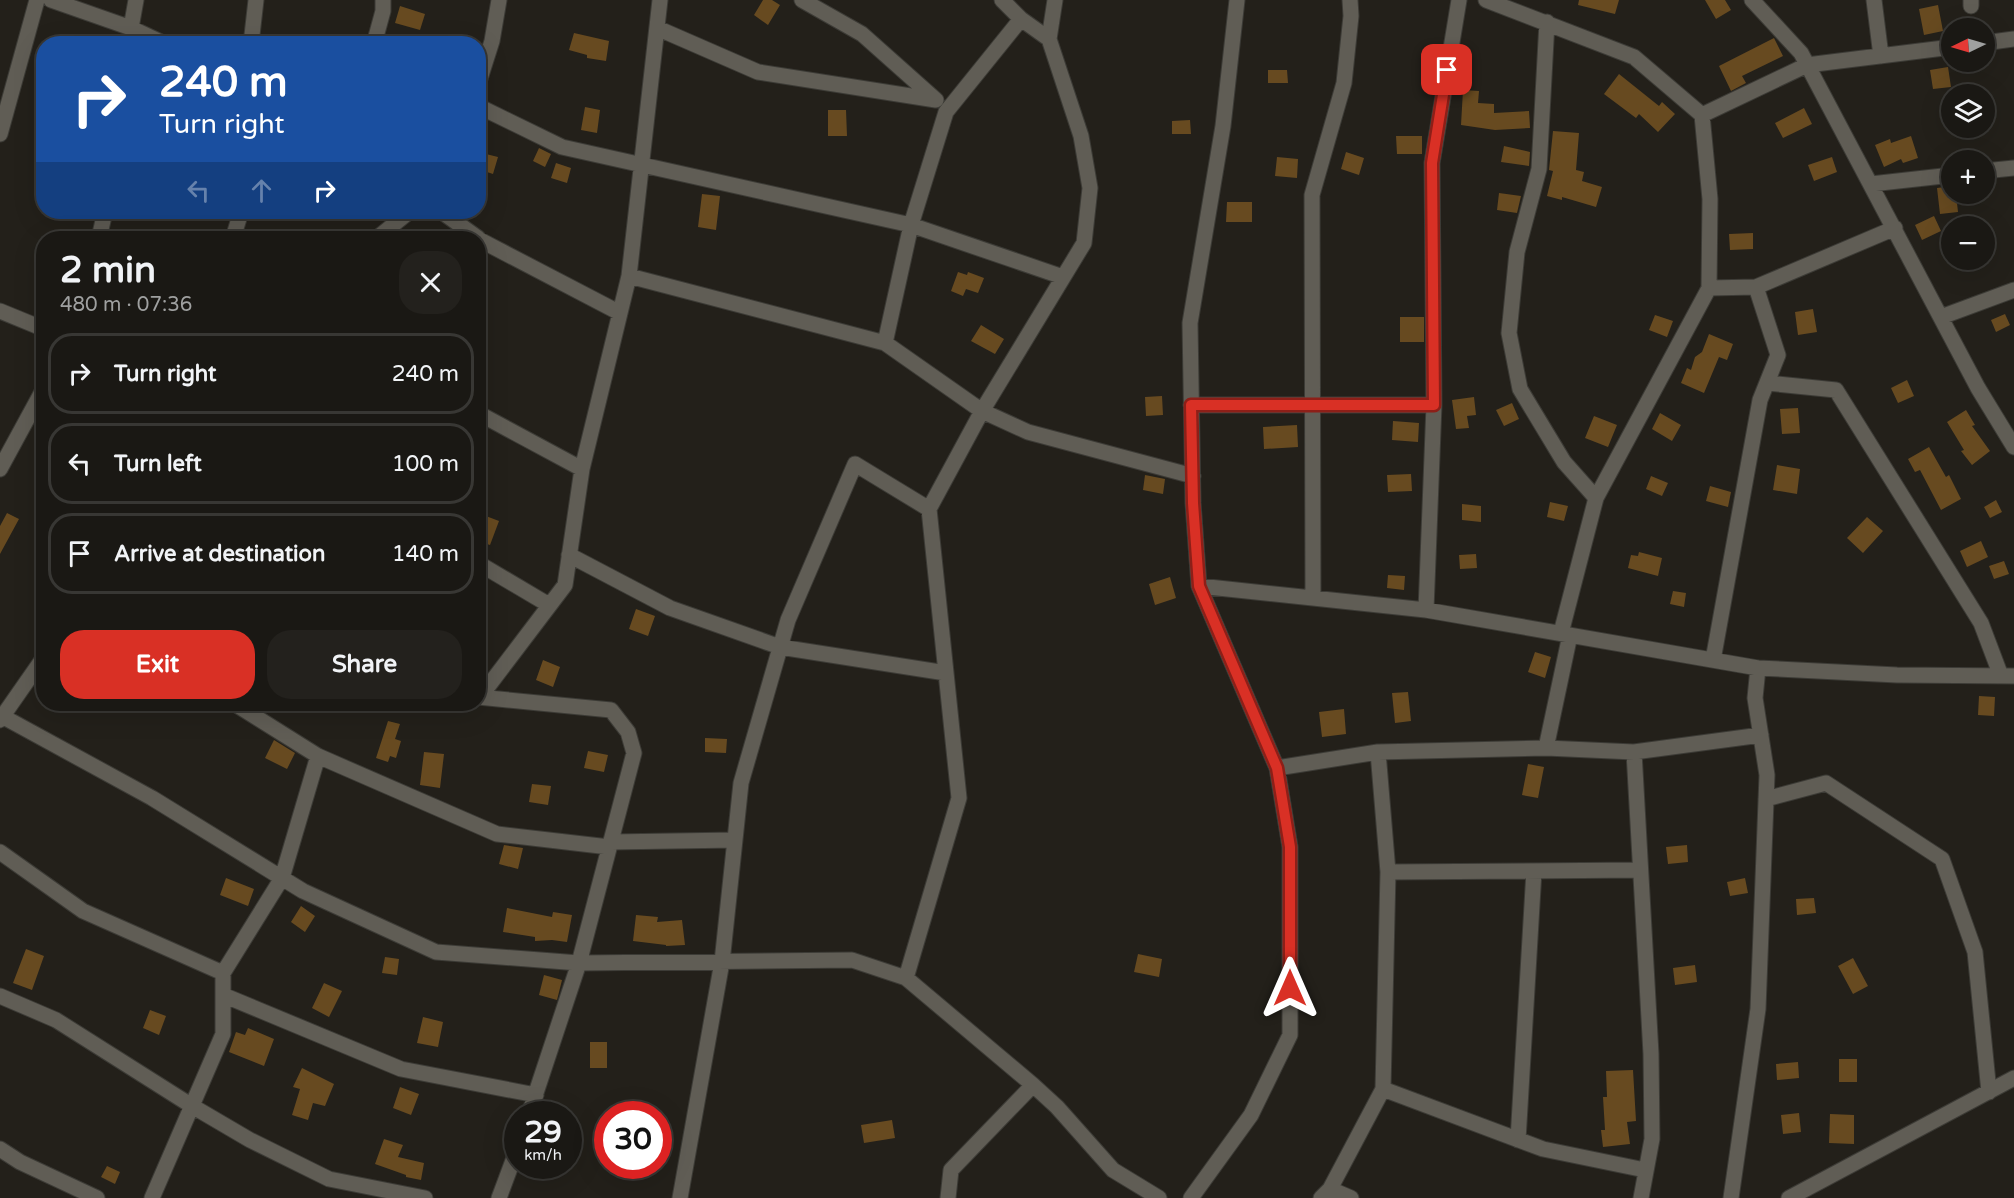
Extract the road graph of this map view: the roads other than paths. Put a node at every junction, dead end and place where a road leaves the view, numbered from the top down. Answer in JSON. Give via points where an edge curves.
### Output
{"nodes":[{"id":1,"x":37,"y":0,"type":"edge"},
{"id":2,"x":51,"y":0,"type":"edge"},
{"id":3,"x":136,"y":0,"type":"edge"},
{"id":4,"x":256,"y":0,"type":"edge"},
{"id":5,"x":383,"y":0,"type":"edge"},
{"id":6,"x":499,"y":0,"type":"edge"},
{"id":7,"x":660,"y":0,"type":"edge"},
{"id":8,"x":802,"y":0,"type":"edge"},
{"id":9,"x":1002,"y":0,"type":"edge"},
{"id":10,"x":1055,"y":0,"type":"edge"},
{"id":11,"x":1237,"y":0,"type":"edge"},
{"id":12,"x":1350,"y":0,"type":"edge"},
{"id":13,"x":1459,"y":0,"type":"edge"},
{"id":14,"x":1486,"y":0,"type":"edge"},
{"id":15,"x":1752,"y":0,"type":"edge"},
{"id":16,"x":1875,"y":0,"type":"edge"},
{"id":17,"x":1021,"y":19,"type":"junction"},
{"id":18,"x":1547,"y":22,"type":"junction"},
{"id":19,"x":131,"y":28,"type":"junction"},
{"id":20,"x":657,"y":28,"type":"junction"},
{"id":21,"x":143,"y":36,"type":"edge"},
{"id":22,"x":252,"y":36,"type":"edge"},
{"id":23,"x":376,"y":36,"type":"edge"},
{"id":24,"x":1049,"y":39,"type":"junction"},
{"id":25,"x":2014,"y":39,"type":"edge"},
{"id":26,"x":1995,"y":42,"type":"edge"},
{"id":27,"x":1941,"y":48,"type":"edge"},
{"id":28,"x":1881,"y":56,"type":"junction"},
{"id":29,"x":486,"y":60,"type":"edge"},
{"id":30,"x":1807,"y":65,"type":"junction"},
{"id":31,"x":936,"y":100,"type":"junction"},
{"id":32,"x":486,"y":110,"type":"edge"},
{"id":33,"x":946,"y":112,"type":"junction"},
{"id":34,"x":1702,"y":115,"type":"junction"},
{"id":35,"x":0,"y":134,"type":"edge"},
{"id":36,"x":641,"y":165,"type":"junction"},
{"id":37,"x":2014,"y":168,"type":"edge"},
{"id":38,"x":1995,"y":170,"type":"edge"},
{"id":39,"x":1941,"y":176,"type":"edge"},
{"id":40,"x":1872,"y":184,"type":"junction"},
{"id":41,"x":400,"y":219,"type":"edge"},
{"id":42,"x":451,"y":219,"type":"edge"},
{"id":43,"x":911,"y":225,"type":"junction"},
{"id":44,"x":1895,"y":228,"type":"junction"},
{"id":45,"x":385,"y":231,"type":"edge"},
{"id":46,"x":467,"y":231,"type":"edge"},
{"id":47,"x":486,"y":243,"type":"edge"},
{"id":48,"x":629,"y":276,"type":"junction"},
{"id":49,"x":1063,"y":276,"type":"junction"},
{"id":50,"x":1756,"y":287,"type":"junction"},
{"id":51,"x":1709,"y":288,"type":"junction"},
{"id":52,"x":2014,"y":290,"type":"edge"},
{"id":53,"x":0,"y":311,"type":"edge"},
{"id":54,"x":620,"y":314,"type":"junction"},
{"id":55,"x":1941,"y":317,"type":"junction"},
{"id":56,"x":36,"y":326,"type":"edge"},
{"id":57,"x":885,"y":343,"type":"junction"},
{"id":58,"x":1767,"y":383,"type":"junction"},
{"id":59,"x":36,"y":403,"type":"edge"},
{"id":60,"x":1191,"y":405,"type":"junction"},
{"id":61,"x":1313,"y":405,"type":"junction"},
{"id":62,"x":1434,"y":405,"type":"junction"},
{"id":63,"x":982,"y":411,"type":"junction"},
{"id":64,"x":486,"y":417,"type":"edge"},
{"id":65,"x":2014,"y":447,"type":"edge"},
{"id":66,"x":0,"y":469,"type":"edge"},
{"id":67,"x":582,"y":469,"type":"junction"},
{"id":68,"x":1193,"y":476,"type":"junction"},
{"id":69,"x":1596,"y":498,"type":"junction"},
{"id":70,"x":929,"y":509,"type":"junction"},
{"id":71,"x":569,"y":555,"type":"junction"},
{"id":72,"x":486,"y":568,"type":"edge"},
{"id":73,"x":1199,"y":586,"type":"junction"},
{"id":74,"x":1313,"y":598,"type":"junction"},
{"id":75,"x":549,"y":606,"type":"junction"},
{"id":76,"x":1426,"y":610,"type":"junction"},
{"id":77,"x":1566,"y":634,"type":"junction"},
{"id":78,"x":780,"y":647,"type":"junction"},
{"id":79,"x":1713,"y":660,"type":"junction"},
{"id":80,"x":36,"y":668,"type":"edge"},
{"id":81,"x":1758,"y":669,"type":"junction"},
{"id":82,"x":946,"y":673,"type":"junction"},
{"id":83,"x":2010,"y":677,"type":"edge"},
{"id":84,"x":486,"y":688,"type":"edge"},
{"id":85,"x":486,"y":698,"type":"edge"},
{"id":86,"x":246,"y":711,"type":"edge"},
{"id":87,"x":1,"y":717,"type":"edge"},
{"id":88,"x":1761,"y":735,"type":"junction"},
{"id":89,"x":1546,"y":748,"type":"junction"},
{"id":90,"x":1378,"y":752,"type":"junction"},
{"id":91,"x":1634,"y":752,"type":"junction"},
{"id":92,"x":318,"y":756,"type":"junction"},
{"id":93,"x":1277,"y":768,"type":"junction"},
{"id":94,"x":1766,"y":799,"type":"junction"},
{"id":95,"x":735,"y":840,"type":"junction"},
{"id":96,"x":610,"y":844,"type":"junction"},
{"id":97,"x":0,"y":852,"type":"edge"},
{"id":98,"x":1641,"y":870,"type":"junction"},
{"id":99,"x":1534,"y":871,"type":"junction"},
{"id":100,"x":1388,"y":872,"type":"junction"},
{"id":101,"x":282,"y":878,"type":"junction"},
{"id":102,"x":722,"y":962,"type":"junction"},
{"id":103,"x":579,"y":963,"type":"junction"},
{"id":104,"x":223,"y":973,"type":"junction"},
{"id":105,"x":906,"y":978,"type":"junction"},
{"id":106,"x":223,"y":994,"type":"junction"},
{"id":107,"x":0,"y":996,"type":"edge"},
{"id":108,"x":2014,"y":1078,"type":"edge"},
{"id":109,"x":1033,"y":1085,"type":"junction"},
{"id":110,"x":1383,"y":1089,"type":"junction"},
{"id":111,"x":1989,"y":1092,"type":"junction"},
{"id":112,"x":536,"y":1095,"type":"junction"},
{"id":113,"x":534,"y":1101,"type":"edge"},
{"id":114,"x":192,"y":1106,"type":"junction"},
{"id":115,"x":1518,"y":1140,"type":"junction"},
{"id":116,"x":0,"y":1149,"type":"edge"},
{"id":117,"x":1645,"y":1170,"type":"junction"},
{"id":118,"x":506,"y":1179,"type":"edge"},
{"id":119,"x":1326,"y":1193,"type":"edge"},
{"id":120,"x":97,"y":1198,"type":"edge"},
{"id":121,"x":152,"y":1198,"type":"edge"},
{"id":122,"x":425,"y":1198,"type":"edge"},
{"id":123,"x":499,"y":1198,"type":"edge"},
{"id":124,"x":680,"y":1198,"type":"edge"},
{"id":125,"x":948,"y":1198,"type":"edge"},
{"id":126,"x":1159,"y":1198,"type":"edge"},
{"id":127,"x":1191,"y":1198,"type":"edge"},
{"id":128,"x":1351,"y":1198,"type":"edge"},
{"id":129,"x":1641,"y":1198,"type":"edge"},
{"id":130,"x":1731,"y":1198,"type":"edge"},
{"id":131,"x":1788,"y":1198,"type":"edge"}],
"edges":[{"from":1,"to":35,"type":"street"},
{"from":2,"to":19,"type":"street"},
{"from":3,"to":19,"type":"street"},
{"from":4,"to":22,"type":"street"},
{"from":5,"to":23,"type":"street"},
{"from":6,"to":29,"type":"street"},
{"from":7,"to":20,"type":"street"},
{"from":8,"to":31,"type":"street","via":[[862,34]]},
{"from":9,"to":17,"type":"street"},
{"from":10,"to":24,"type":"street"},
{"from":11,"to":60,"type":"street","via":[[1223,126],[1190,323]]},
{"from":12,"to":61,"type":"street","via":[[1344,83],[1312,195]]},
{"from":13,"to":62,"type":"street","via":[[1432,163]]},
{"from":14,"to":18,"type":"street"},
{"from":15,"to":30,"type":"street","via":[[1801,53]]},
{"from":16,"to":28,"type":"street"},
{"from":17,"to":24,"type":"street"},
{"from":17,"to":33,"type":"street"},
{"from":18,"to":34,"type":"street","via":[[1634,57]]},
{"from":18,"to":69,"type":"street","via":[[1539,169],[1517,252],[1509,333],[1520,389],[1564,462]]},
{"from":19,"to":21,"type":"street"},
{"from":20,"to":31,"type":"street","via":[[758,72]]},
{"from":20,"to":36,"type":"street"},
{"from":24,"to":49,"type":"street","via":[[1081,136],[1090,188],[1084,243]]},
{"from":25,"to":26,"type":"street"},
{"from":27,"to":28,"type":"street"},
{"from":28,"to":30,"type":"street"},
{"from":30,"to":34,"type":"street"},
{"from":30,"to":40,"type":"street"},
{"from":31,"to":33,"type":"street"},
{"from":32,"to":36,"type":"street","via":[[562,147]]},
{"from":33,"to":43,"type":"street"},
{"from":34,"to":51,"type":"street","via":[[1710,199]]},
{"from":36,"to":43,"type":"street"},
{"from":36,"to":48,"type":"street"},
{"from":37,"to":38,"type":"street"},
{"from":39,"to":40,"type":"street"},
{"from":40,"to":44,"type":"street"},
{"from":41,"to":45,"type":"street"},
{"from":42,"to":46,"type":"street"},
{"from":43,"to":49,"type":"street"},
{"from":43,"to":57,"type":"street"},
{"from":44,"to":50,"type":"street"},
{"from":44,"to":55,"type":"street"},
{"from":47,"to":54,"type":"street"},
{"from":48,"to":54,"type":"street"},
{"from":48,"to":57,"type":"street"},
{"from":49,"to":63,"type":"street"},
{"from":50,"to":51,"type":"street"},
{"from":50,"to":58,"type":"street","via":[[1778,355]]},
{"from":51,"to":69,"type":"street"},
{"from":52,"to":55,"type":"street"},
{"from":53,"to":56,"type":"street"},
{"from":54,"to":67,"type":"street"},
{"from":55,"to":65,"type":"street"},
{"from":57,"to":63,"type":"street"},
{"from":58,"to":79,"type":"street","via":[[1760,399]]},
{"from":58,"to":83,"type":"street","via":[[1836,390],[1981,623]]},
{"from":59,"to":66,"type":"street"},
{"from":60,"to":61,"type":"street"},
{"from":60,"to":68,"type":"street"},
{"from":61,"to":62,"type":"street"},
{"from":61,"to":74,"type":"street"},
{"from":62,"to":76,"type":"street"},
{"from":63,"to":68,"type":"street","via":[[1028,432]]},
{"from":63,"to":70,"type":"street"},
{"from":64,"to":67,"type":"street"},
{"from":67,"to":71,"type":"street"},
{"from":68,"to":73,"type":"street"},
{"from":69,"to":77,"type":"street"},
{"from":70,"to":78,"type":"street","via":[[855,464]]},
{"from":70,"to":82,"type":"street"},
{"from":71,"to":75,"type":"street","via":[[565,585]]},
{"from":71,"to":78,"type":"street","via":[[670,608]]},
{"from":72,"to":75,"type":"street"},
{"from":73,"to":74,"type":"street"},
{"from":73,"to":93,"type":"street"},
{"from":74,"to":76,"type":"street"},
{"from":75,"to":84,"type":"street"},
{"from":76,"to":77,"type":"street"},
{"from":77,"to":79,"type":"street"},
{"from":77,"to":89,"type":"street"},
{"from":78,"to":82,"type":"street"},
{"from":78,"to":95,"type":"street","via":[[741,783]]},
{"from":79,"to":81,"type":"street"},
{"from":80,"to":87,"type":"street"},
{"from":81,"to":83,"type":"street"},
{"from":81,"to":88,"type":"street","via":[[1755,698]]},
{"from":82,"to":105,"type":"street","via":[[959,798]]},
{"from":85,"to":96,"type":"street","via":[[610,710],[628,732],[634,753]]},
{"from":86,"to":92,"type":"street"},
{"from":87,"to":101,"type":"street","via":[[152,798]]},
{"from":88,"to":91,"type":"street"},
{"from":88,"to":94,"type":"street"},
{"from":89,"to":90,"type":"street"},
{"from":89,"to":91,"type":"street"},
{"from":90,"to":93,"type":"street"},
{"from":90,"to":100,"type":"street"},
{"from":91,"to":98,"type":"street"},
{"from":92,"to":96,"type":"street","via":[[497,834]]},
{"from":92,"to":101,"type":"street"},
{"from":93,"to":127,"type":"street","via":[[1290,847],[1290,1035],[1251,1115]]},
{"from":94,"to":111,"type":"street","via":[[1826,783],[1942,859],[1975,952]]},
{"from":94,"to":130,"type":"street","via":[[1758,1009]]},
{"from":95,"to":96,"type":"street"},
{"from":95,"to":102,"type":"street"},
{"from":96,"to":103,"type":"street"},
{"from":97,"to":104,"type":"street","via":[[83,911]]},
{"from":98,"to":99,"type":"street"},
{"from":98,"to":117,"type":"street","via":[[1651,1054],[1652,1139]]},
{"from":99,"to":100,"type":"street"},
{"from":99,"to":115,"type":"street"},
{"from":100,"to":110,"type":"street"},
{"from":101,"to":103,"type":"street","via":[[436,952]]},
{"from":101,"to":104,"type":"street"},
{"from":102,"to":103,"type":"street"},
{"from":102,"to":105,"type":"street","via":[[852,960]]},
{"from":102,"to":124,"type":"street"},
{"from":103,"to":112,"type":"street"},
{"from":104,"to":106,"type":"street"},
{"from":105,"to":109,"type":"street"},
{"from":106,"to":112,"type":"street","via":[[401,1070]]},
{"from":106,"to":114,"type":"street","via":[[223,1034]]},
{"from":107,"to":114,"type":"street","via":[[56,1020]]},
{"from":108,"to":111,"type":"street"},
{"from":109,"to":125,"type":"street","via":[[951,1170]]},
{"from":109,"to":126,"type":"street","via":[[1113,1170]]},
{"from":110,"to":115,"type":"street"},
{"from":110,"to":119,"type":"street"},
{"from":111,"to":131,"type":"street"},
{"from":112,"to":113,"type":"street"},
{"from":114,"to":121,"type":"street"},
{"from":114,"to":122,"type":"street","via":[[329,1179]]},
{"from":115,"to":117,"type":"street","via":[[1543,1149]]},
{"from":116,"to":120,"type":"street"},
{"from":117,"to":129,"type":"street"},
{"from":118,"to":123,"type":"street"},
{"from":119,"to":128,"type":"street"}]}
